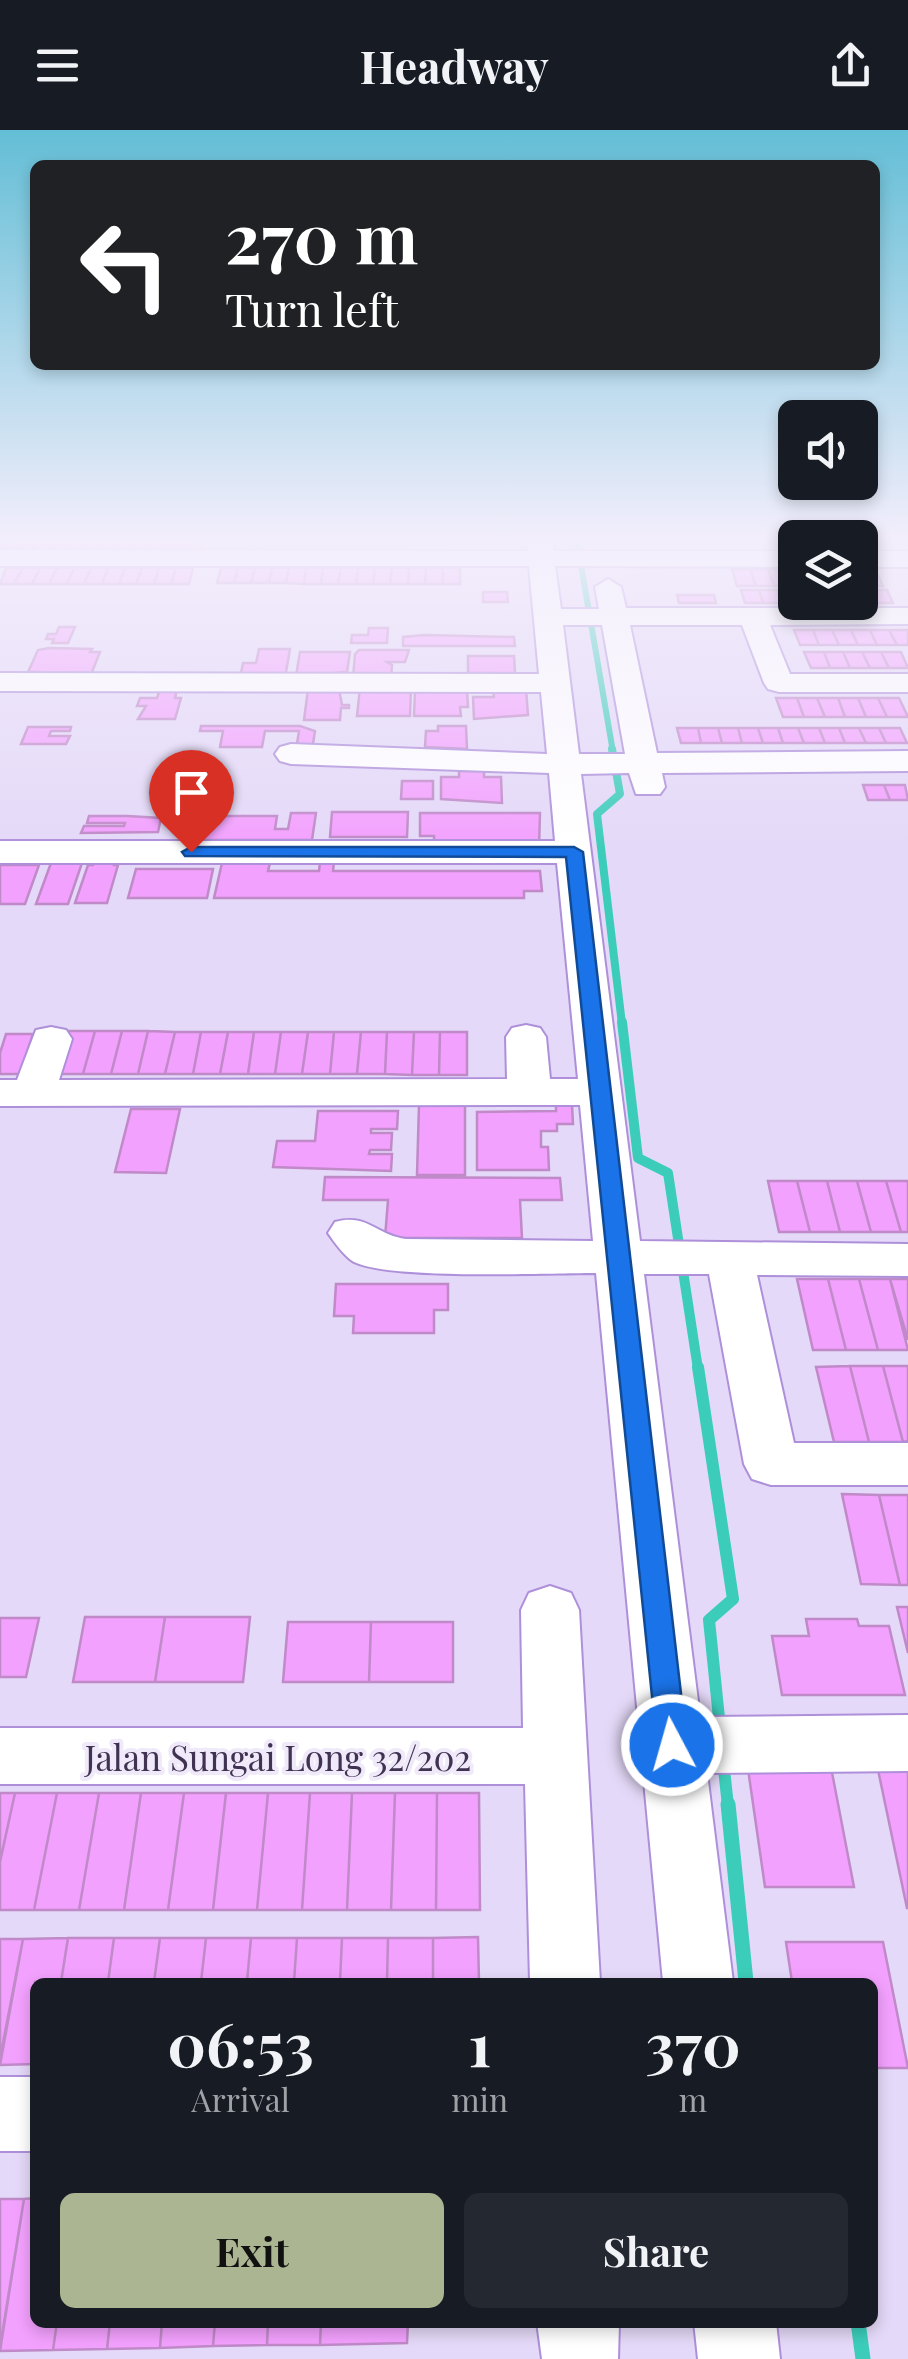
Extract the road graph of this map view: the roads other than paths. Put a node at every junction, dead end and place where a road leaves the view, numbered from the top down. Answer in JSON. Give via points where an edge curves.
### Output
{"nodes":[{"id":1,"x":576,"y":640,"type":"edge"},
{"id":2,"x":590,"y":640,"type":"edge"},
{"id":3,"x":759,"y":640,"type":"edge"},
{"id":4,"x":0,"y":682,"type":"edge"},
{"id":5,"x":556,"y":683,"type":"junction"},
{"id":6,"x":908,"y":683,"type":"edge"},
{"id":7,"x":291,"y":754,"type":"dead end"},
{"id":8,"x":908,"y":761,"type":"edge"},
{"id":9,"x":615,"y":767,"type":"junction"},
{"id":10,"x":0,"y":852,"type":"edge"},
{"id":11,"x":574,"y":852,"type":"junction"},
{"id":12,"x":526,"y":1037,"type":"dead end"},
{"id":13,"x":52,"y":1039,"type":"dead end"},
{"id":14,"x":529,"y":1092,"type":"junction"},
{"id":15,"x":600,"y":1092,"type":"junction"},
{"id":16,"x":17,"y":1093,"type":"edge"},
{"id":17,"x":352,"y":1233,"type":"dead end"},
{"id":18,"x":679,"y":1258,"type":"junction"},
{"id":19,"x":908,"y":1260,"type":"edge"},
{"id":20,"x":908,"y":1464,"type":"edge"},
{"id":21,"x":550,"y":1610,"type":"dead end"},
{"id":22,"x":908,"y":1743,"type":"edge"},
{"id":23,"x":720,"y":1745,"type":"junction"},
{"id":24,"x":0,"y":1756,"type":"edge"},
{"id":25,"x":556,"y":1756,"type":"junction"},
{"id":26,"x":565,"y":1978,"type":"edge"},
{"id":27,"x":698,"y":1978,"type":"edge"},
{"id":28,"x":0,"y":2114,"type":"edge"},
{"id":29,"x":30,"y":2114,"type":"edge"},
{"id":30,"x":736,"y":2328,"type":"edge"},
{"id":31,"x":739,"y":2359,"type":"edge"}],
"edges":[{"from":1,"to":5,"type":"street"},
{"from":2,"to":9,"type":"street"},
{"from":3,"to":6,"type":"street","via":[[779,683]]},
{"from":4,"to":5,"type":"street"},
{"from":5,"to":9,"type":"street"},
{"from":7,"to":9,"type":"street"},
{"from":8,"to":9,"type":"street"},
{"from":9,"to":11,"type":"street"},
{"from":10,"to":11,"type":"street"},
{"from":11,"to":15,"type":"street"},
{"from":12,"to":14,"type":"street"},
{"from":13,"to":16,"type":"street"},
{"from":14,"to":15,"type":"street"},
{"from":14,"to":16,"type":"street"},
{"from":15,"to":18,"type":"street"},
{"from":17,"to":18,"type":"street","via":[[370,1250],[406,1255]]},
{"from":18,"to":19,"type":"street"},
{"from":18,"to":20,"type":"street","via":[[771,1464]]},
{"from":18,"to":23,"type":"street"},
{"from":21,"to":25,"type":"street"},
{"from":22,"to":23,"type":"street"},
{"from":23,"to":27,"type":"street"},
{"from":24,"to":25,"type":"street","name":"Jalan Sungai Long 32/202"},
{"from":25,"to":26,"type":"street"},
{"from":28,"to":29,"type":"street"},
{"from":30,"to":31,"type":"street"}]}
